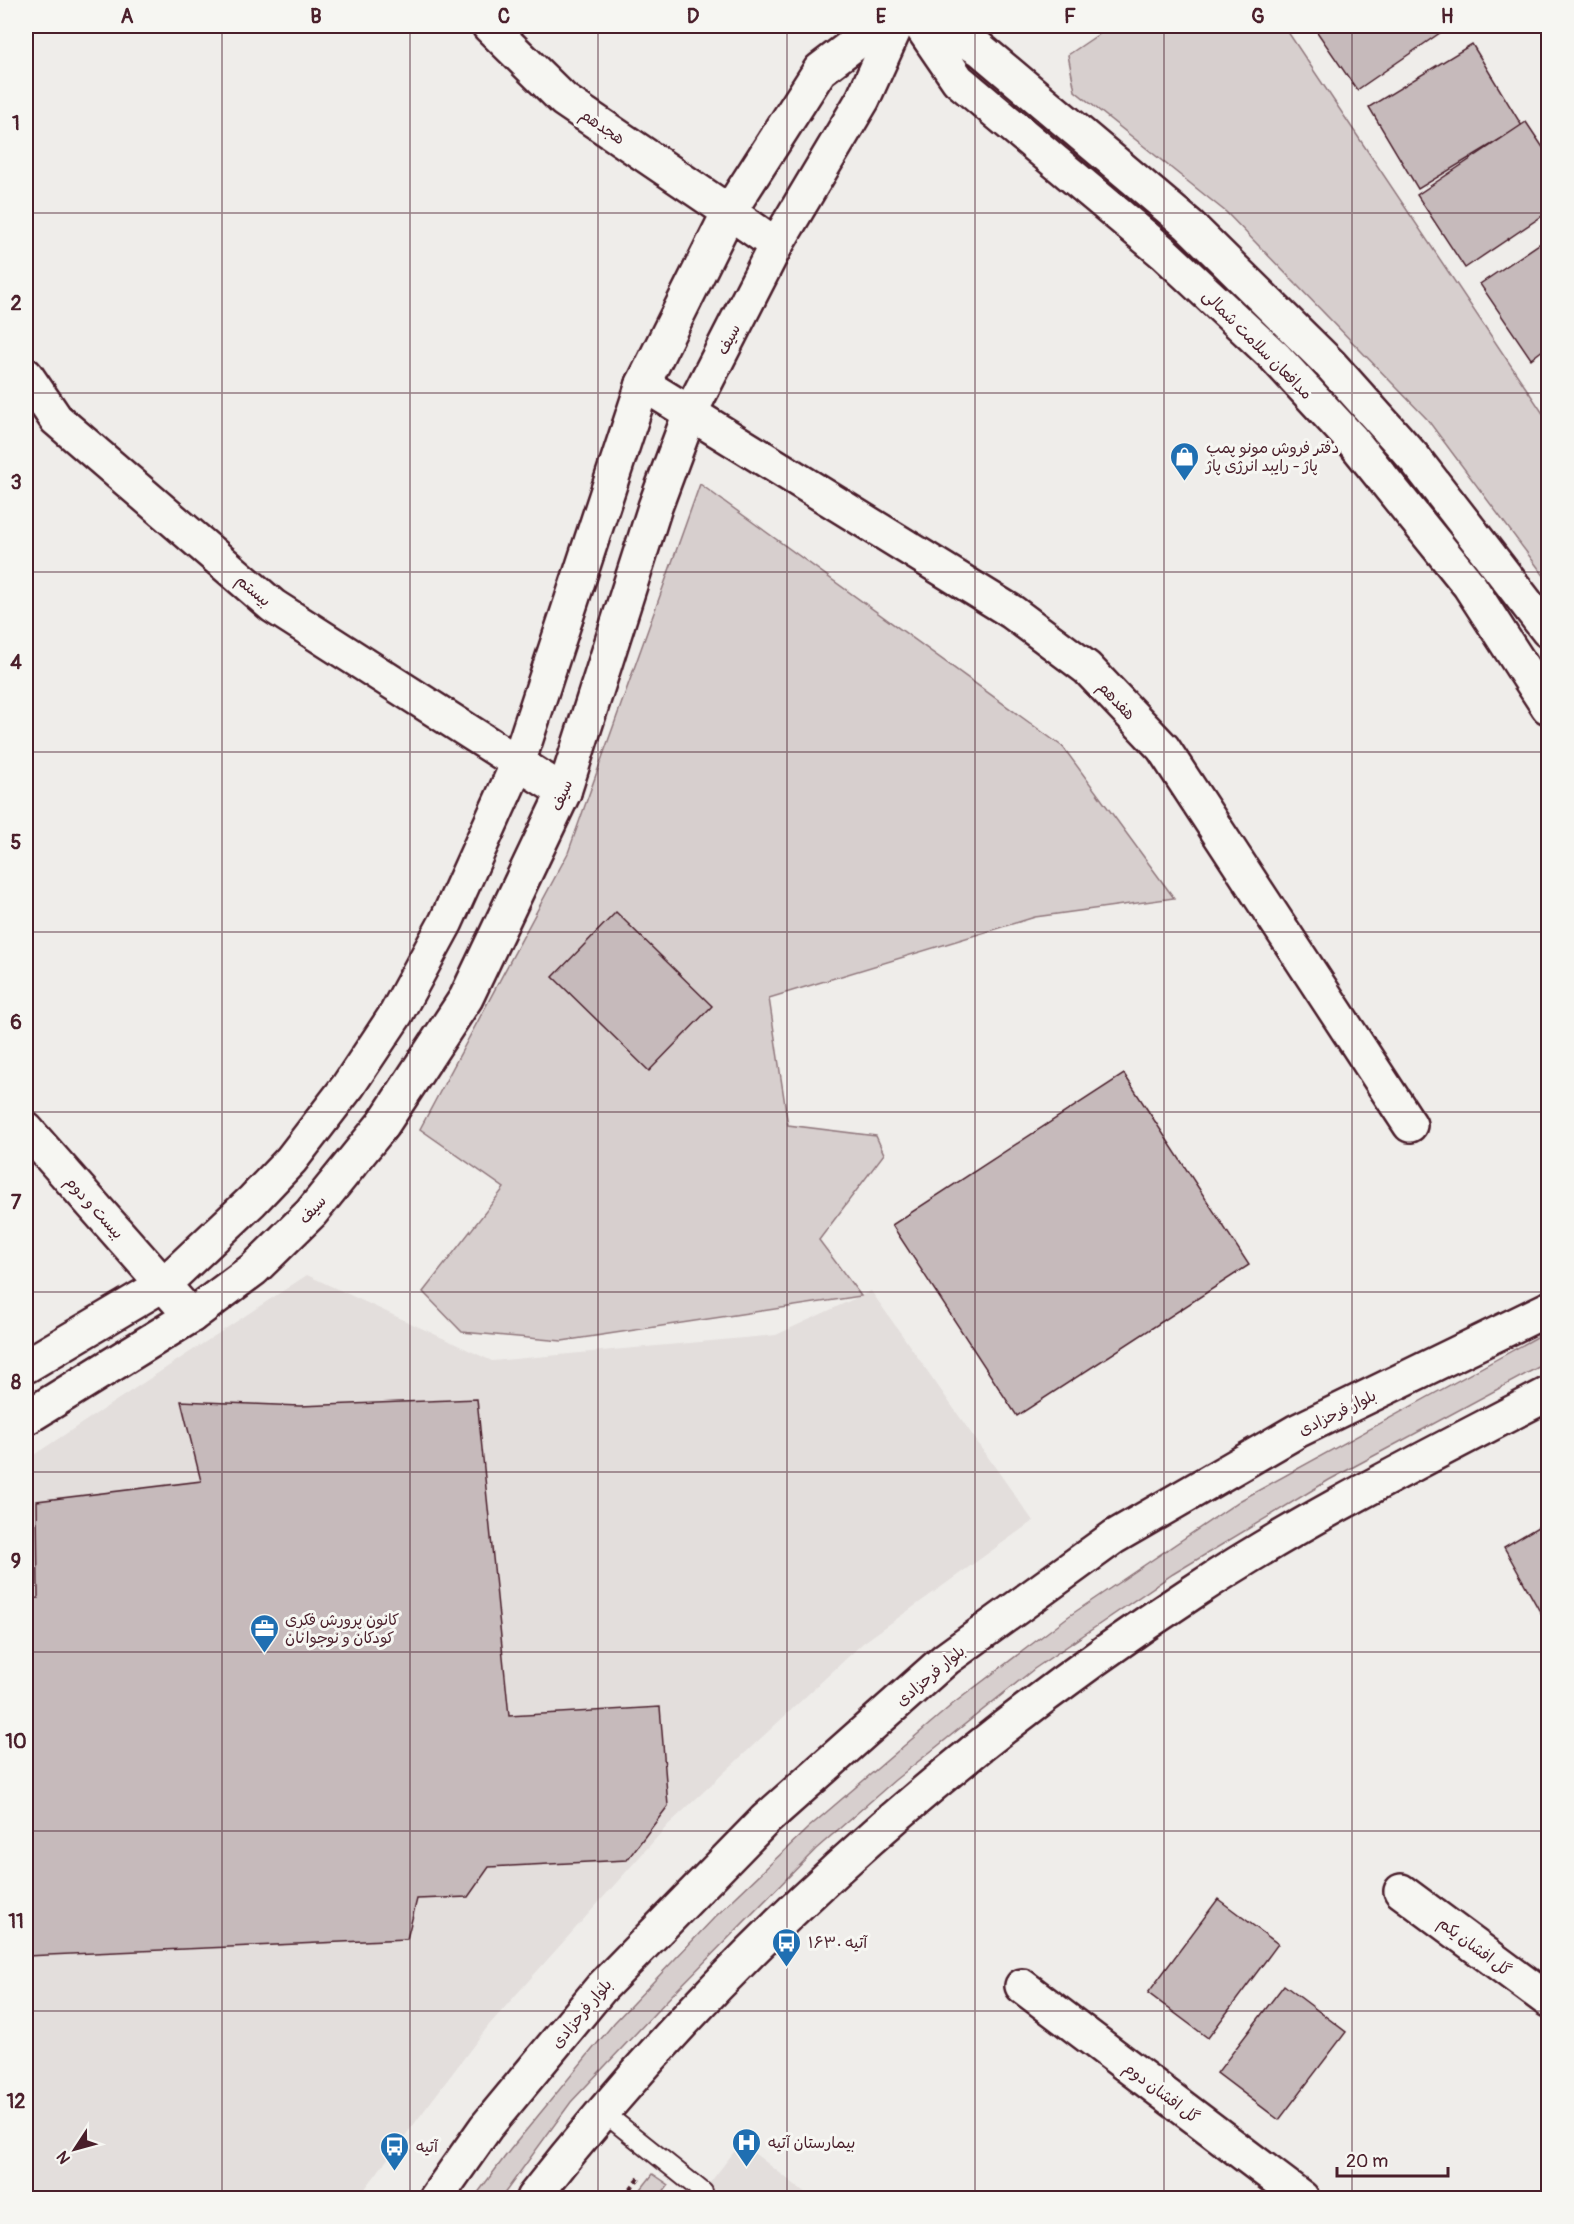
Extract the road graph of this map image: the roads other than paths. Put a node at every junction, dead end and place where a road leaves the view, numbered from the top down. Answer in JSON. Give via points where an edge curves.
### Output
{"nodes":[{"id":1,"x":489,"y":26,"type":"edge"},
{"id":2,"x":878,"y":26,"type":"edge"},
{"id":3,"x":896,"y":26,"type":"edge"},
{"id":4,"x":921,"y":26,"type":"edge"},
{"id":5,"x":941,"y":26,"type":"edge"},
{"id":6,"x":729,"y":212,"type":"junction"},
{"id":7,"x":776,"y":245,"type":"junction"},
{"id":8,"x":26,"y":375,"type":"edge"},
{"id":9,"x":643,"y":384,"type":"junction"},
{"id":10,"x":690,"y":413,"type":"junction"},
{"id":11,"x":1548,"y":631,"type":"edge"},
{"id":12,"x":1548,"y":707,"type":"edge"},
{"id":13,"x":518,"y":763,"type":"junction"},
{"id":14,"x":564,"y":792,"type":"junction"},
{"id":15,"x":1410,"y":1125,"type":"dead end"},
{"id":16,"x":26,"y":1129,"type":"edge"},
{"id":17,"x":164,"y":1284,"type":"junction"},
{"id":18,"x":1548,"y":1309,"type":"edge"},
{"id":19,"x":191,"y":1316,"type":"junction"},
{"id":20,"x":26,"y":1366,"type":"edge"},
{"id":21,"x":1548,"y":1394,"type":"edge"},
{"id":22,"x":26,"y":1418,"type":"edge"},
{"id":23,"x":1401,"y":1891,"type":"dead end"},
{"id":24,"x":1022,"y":1986,"type":"dead end"},
{"id":25,"x":1548,"y":2000,"type":"edge"},
{"id":26,"x":603,"y":2112,"type":"junction"},
{"id":27,"x":703,"y":2192,"type":"dead end"},
{"id":28,"x":436,"y":2199,"type":"edge"},
{"id":29,"x":533,"y":2199,"type":"edge"},
{"id":30,"x":1302,"y":2199,"type":"edge"}],
"edges":[{"from":1,"to":6,"type":"street","name":"هجدهم","via":[[564,100]]},
{"from":2,"to":6,"type":"street","via":[[820,70]]},
{"from":3,"to":7,"type":"street","name":"سیف","via":[[863,99]]},
{"from":4,"to":12,"type":"street","name":"مدافعان سلامت شمالی","via":[[958,80],[1164,253],[1275,357],[1345,431],[1469,585]]},
{"from":5,"to":11,"type":"street","via":[[980,49],[1189,225],[1330,364],[1415,459]]},
{"from":6,"to":7,"type":"street","name":"هجدهم"},
{"from":6,"to":9,"type":"street"},
{"from":7,"to":10,"type":"street","name":"سیف"},
{"from":8,"to":13,"type":"street","name":"بیستم","via":[[56,419],[273,606]]},
{"from":9,"to":10,"type":"street","name":"هفدهم"},
{"from":9,"to":13,"type":"street"},
{"from":10,"to":14,"type":"street","name":"سیف","via":[[655,507]]},
{"from":10,"to":15,"type":"street","name":"هفدهم","via":[[1012,612],[1087,668],[1163,748]]},
{"from":13,"to":14,"type":"street","name":"بیستم"},
{"from":13,"to":17,"type":"street","via":[[446,921],[396,1014],[348,1086],[291,1160]]},
{"from":14,"to":19,"type":"street","name":"سیف","via":[[466,998],[383,1124],[311,1213],[254,1269]]},
{"from":16,"to":17,"type":"street","name":"بیست و دوم"},
{"from":17,"to":19,"type":"street","name":"بیست و دوم"},
{"from":17,"to":20,"type":"street"},
{"from":18,"to":28,"type":"street","name":"بلوار فرحزادی","via":[[1297,1431],[1134,1525],[946,1659],[765,1820],[601,1988],[486,2127]]},
{"from":19,"to":22,"type":"street","name":"سیف"},
{"from":21,"to":26,"type":"street","via":[[1341,1502],[1196,1590],[1009,1723],[819,1885],[659,2048]]},
{"from":23,"to":25,"type":"street","name":"گل افشان یکم"},
{"from":24,"to":30,"type":"street","name":"گل افشان دوم"},
{"from":26,"to":27,"type":"lane"},
{"from":26,"to":29,"type":"street"}]}
